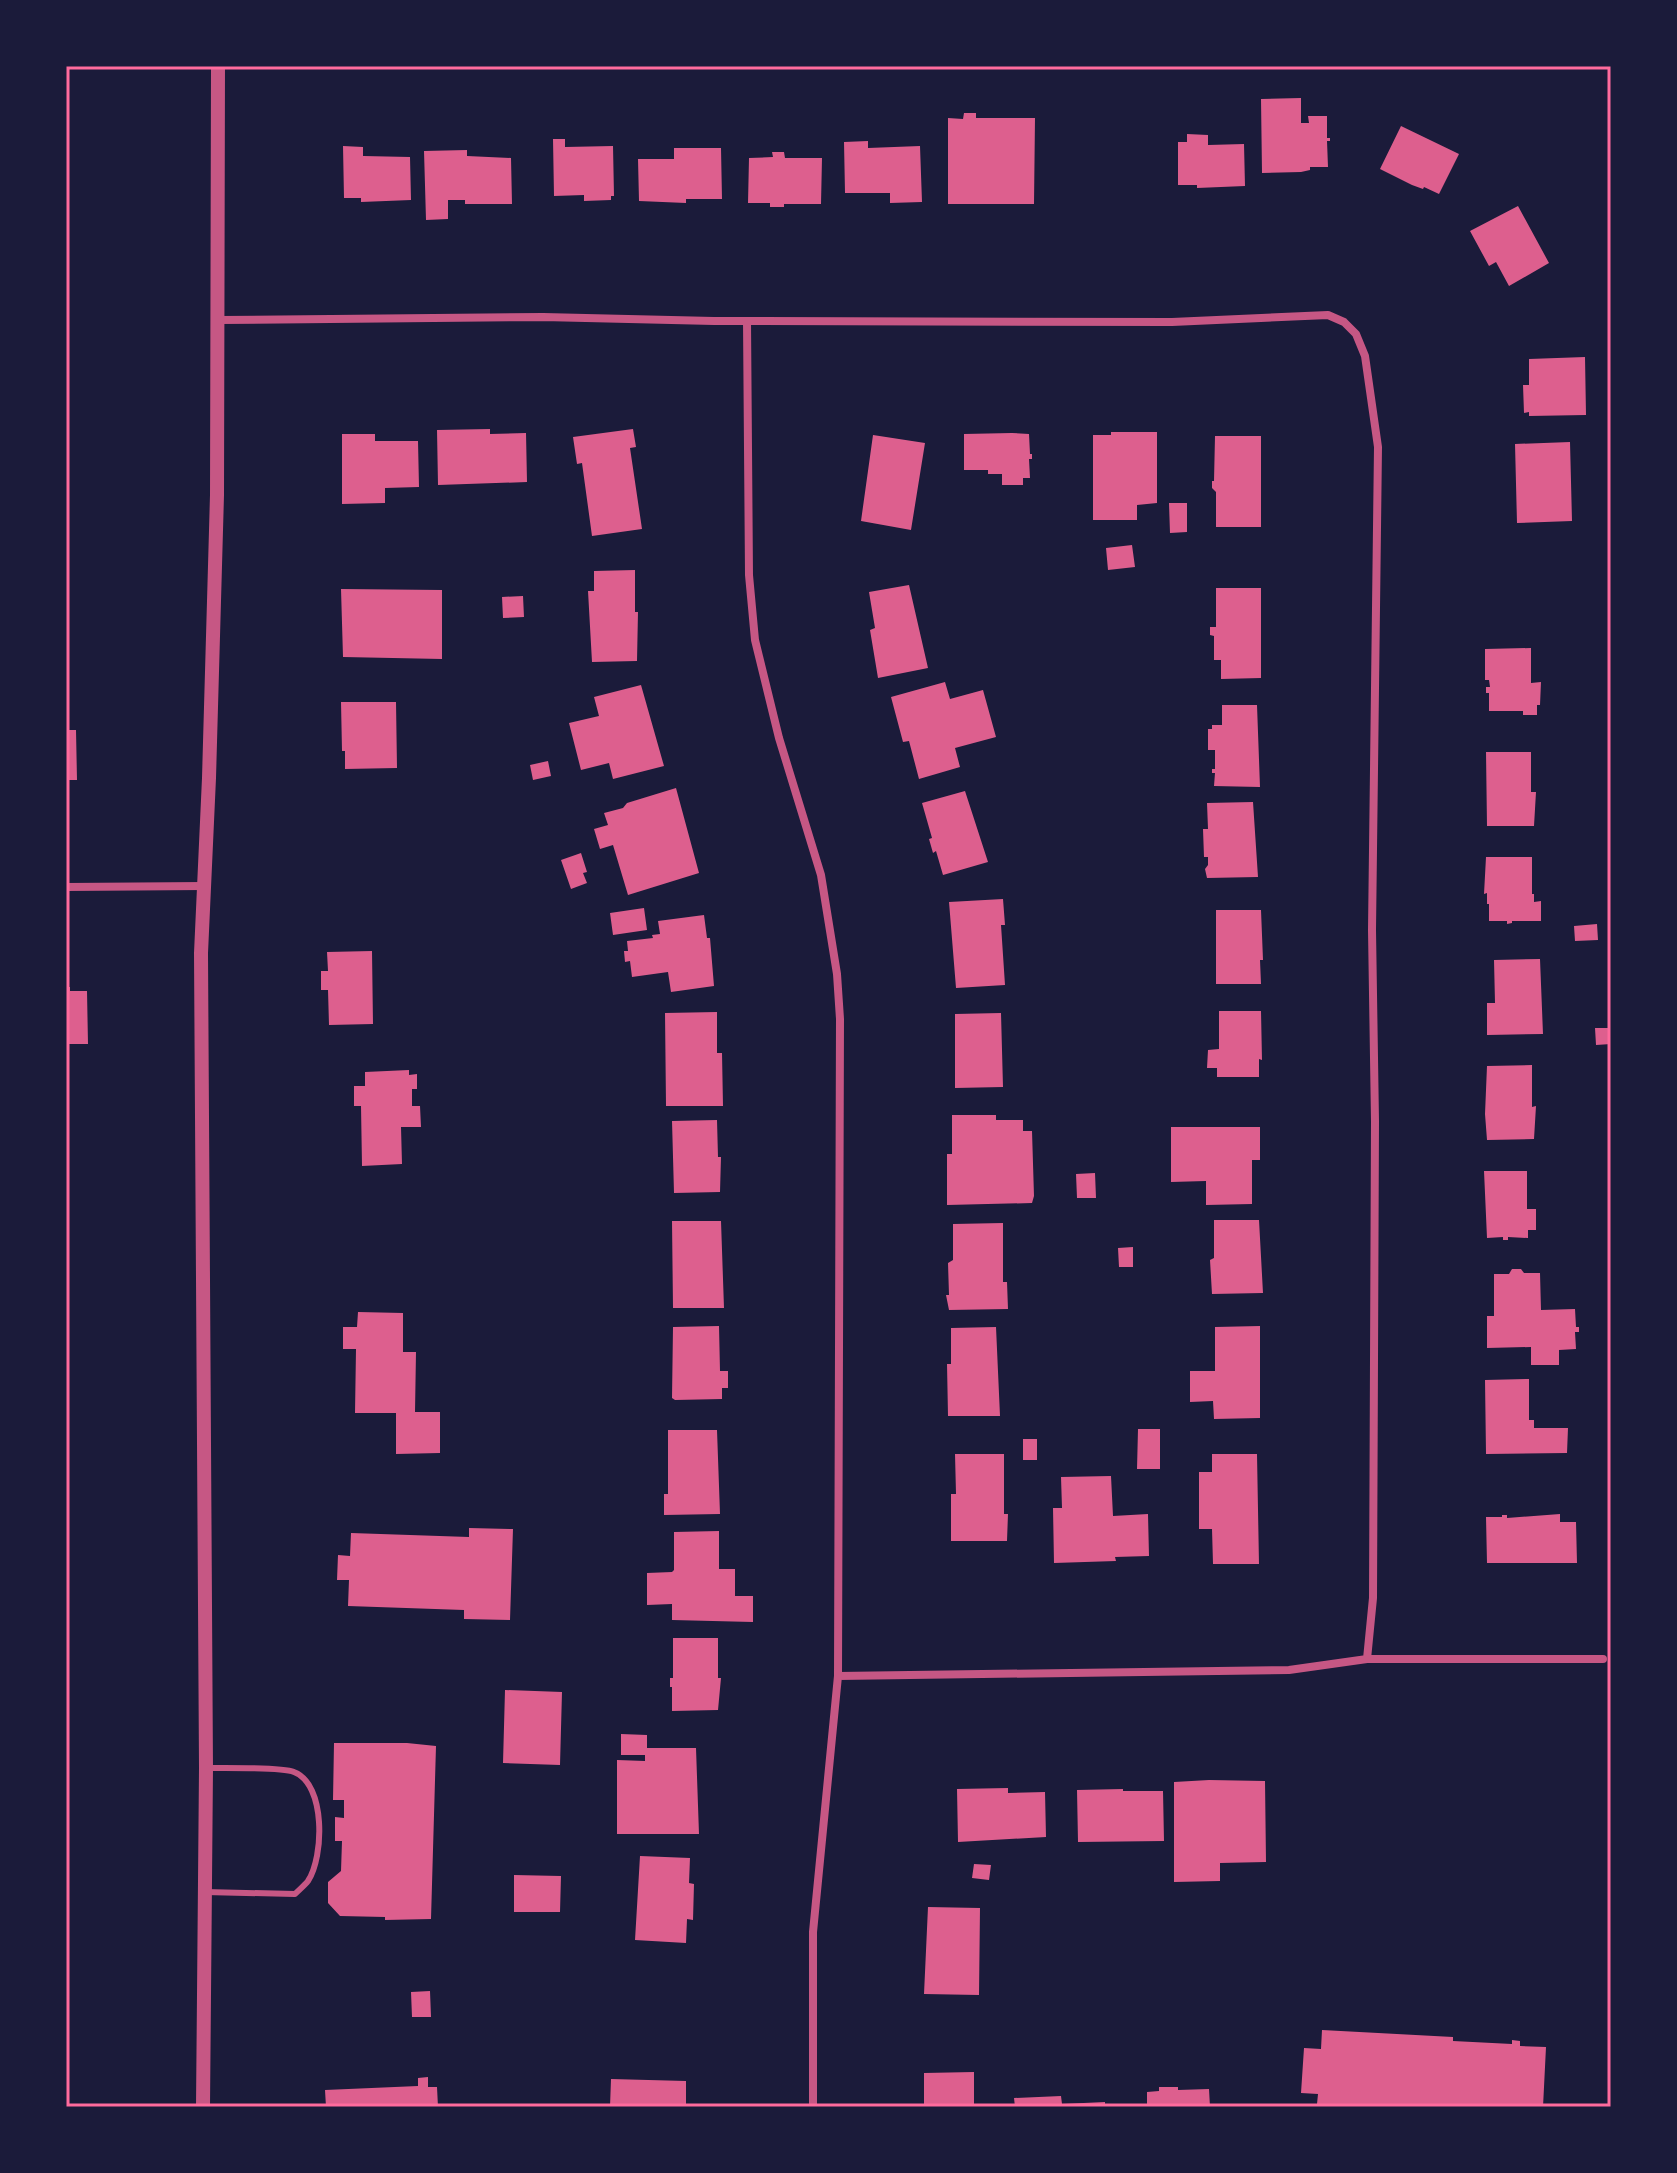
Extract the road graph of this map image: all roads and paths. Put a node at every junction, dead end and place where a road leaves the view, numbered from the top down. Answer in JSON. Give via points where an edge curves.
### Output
{"nodes":[{"id":1,"x":218,"y":66,"type":"edge"},
{"id":2,"x":220,"y":320,"type":"junction"},
{"id":3,"x":747,"y":321,"type":"junction"},
{"id":4,"x":205,"y":886,"type":"junction"},
{"id":5,"x":66,"y":887,"type":"edge"},
{"id":6,"x":1367,"y":1659,"type":"junction"},
{"id":7,"x":1603,"y":1659,"type":"dead end"},
{"id":8,"x":838,"y":1676,"type":"junction"},
{"id":9,"x":206,"y":1768,"type":"junction"},
{"id":10,"x":204,"y":1892,"type":"junction"},
{"id":11,"x":203,"y":2107,"type":"edge"},
{"id":12,"x":813,"y":2107,"type":"edge"}],
"edges":[{"from":1,"to":2,"type":"street"},
{"from":2,"to":3,"type":"street"},
{"from":2,"to":4,"type":"street"},
{"from":3,"to":6,"type":"street","via":[[1172,322],[1328,315],[1356,334],[1365,356],[1378,447],[1373,1598]]},
{"from":3,"to":8,"type":"street","via":[[749,575],[755,640],[821,875],[837,974]]},
{"from":4,"to":5,"type":"street"},
{"from":4,"to":9,"type":"street","via":[[201,983]]},
{"from":6,"to":7,"type":"street"},
{"from":6,"to":8,"type":"street","via":[[1289,1670]]},
{"from":8,"to":12,"type":"street","via":[[813,1932]]},
{"from":9,"to":10,"type":"street"},
{"from":9,"to":10,"type":"lane","via":[[294,1772],[315,1793],[318,1807],[317,1860],[309,1880],[295,1894]]},
{"from":10,"to":11,"type":"street"}]}
